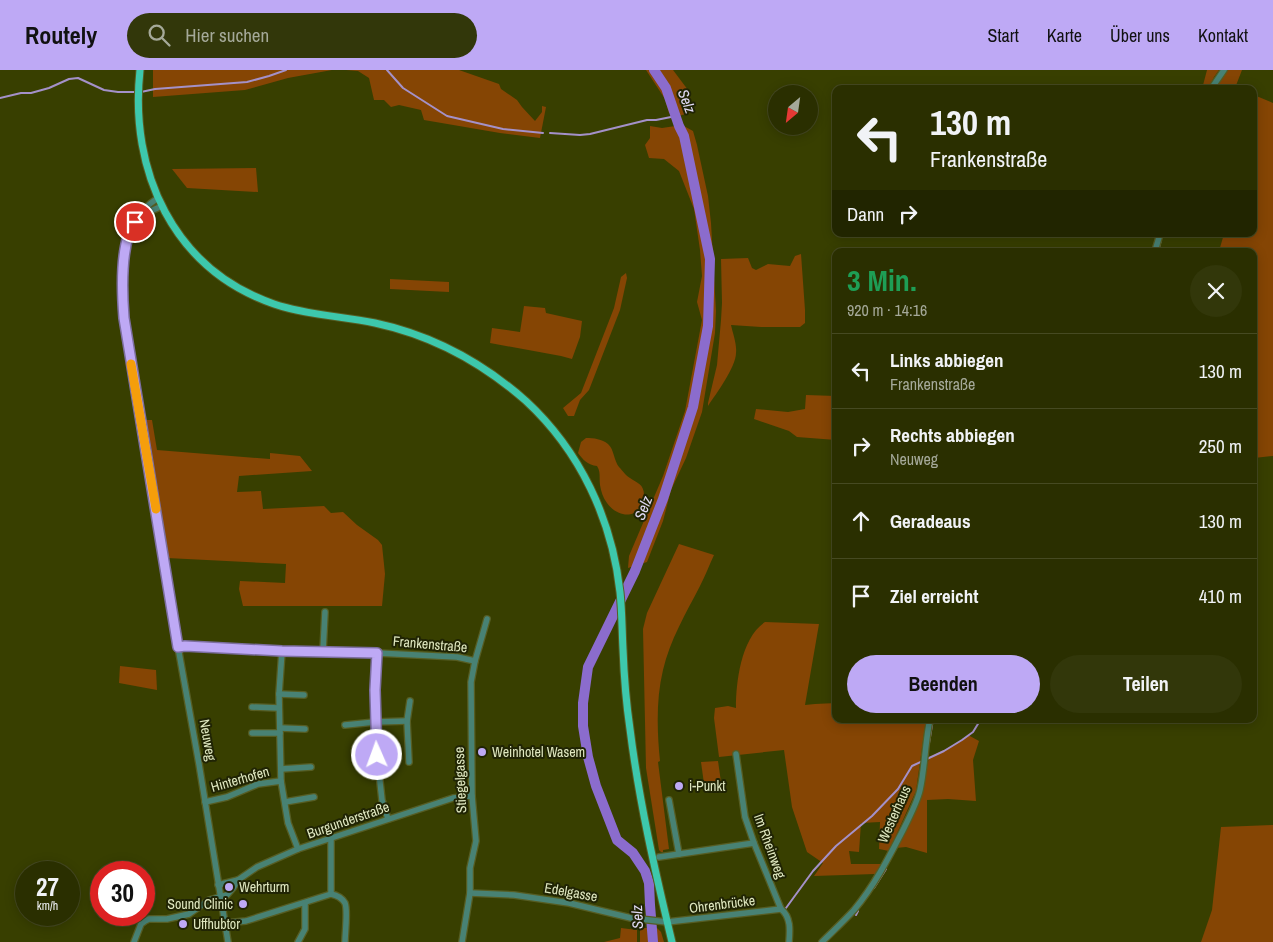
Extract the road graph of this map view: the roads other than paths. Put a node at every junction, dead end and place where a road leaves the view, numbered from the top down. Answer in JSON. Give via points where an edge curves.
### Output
{"nodes":[{"id":1,"x":140,"y":70,"type":"edge"},
{"id":2,"x":1224,"y":70,"type":"edge"},
{"id":3,"x":1214,"y":85,"type":"edge"},
{"id":4,"x":158,"y":198,"type":"junction"},
{"id":5,"x":162,"y":206,"type":"junction"},
{"id":6,"x":132,"y":226,"type":"junction"},
{"id":7,"x":324,"y":612,"type":"dead end"},
{"id":8,"x":487,"y":619,"type":"dead end"},
{"id":9,"x":178,"y":647,"type":"junction"},
{"id":10,"x":282,"y":651,"type":"junction"},
{"id":11,"x":323,"y":652,"type":"junction"},
{"id":12,"x":377,"y":653,"type":"junction"},
{"id":13,"x":474,"y":660,"type":"junction"},
{"id":14,"x":279,"y":694,"type":"junction"},
{"id":15,"x":304,"y":694,"type":"dead end"},
{"id":16,"x":410,"y":701,"type":"dead end"},
{"id":17,"x":252,"y":707,"type":"dead end"},
{"id":18,"x":279,"y":708,"type":"junction"},
{"id":19,"x":375,"y":722,"type":"junction"},
{"id":20,"x":407,"y":722,"type":"junction"},
{"id":21,"x":929,"y":723,"type":"edge"},
{"id":22,"x":345,"y":726,"type":"dead end"},
{"id":23,"x":305,"y":728,"type":"dead end"},
{"id":24,"x":280,"y":730,"type":"junction"},
{"id":25,"x":252,"y":733,"type":"dead end"},
{"id":26,"x":736,"y":754,"type":"dead end"},
{"id":27,"x":409,"y":762,"type":"dead end"},
{"id":28,"x":310,"y":767,"type":"dead end"},
{"id":29,"x":281,"y":770,"type":"junction"},
{"id":30,"x":281,"y":781,"type":"junction"},
{"id":31,"x":472,"y":796,"type":"junction"},
{"id":32,"x":314,"y":797,"type":"dead end"},
{"id":33,"x":669,"y":800,"type":"dead end"},
{"id":34,"x":205,"y":802,"type":"junction"},
{"id":35,"x":285,"y":802,"type":"junction"},
{"id":36,"x":388,"y":819,"type":"junction"},
{"id":37,"x":331,"y":838,"type":"junction"},
{"id":38,"x":754,"y":843,"type":"junction"},
{"id":39,"x":298,"y":849,"type":"junction"},
{"id":40,"x":679,"y":854,"type":"junction"},
{"id":41,"x":659,"y":857,"type":"dead end"},
{"id":42,"x":238,"y":880,"type":"junction"},
{"id":43,"x":218,"y":885,"type":"junction"},
{"id":44,"x":470,"y":893,"type":"junction"},
{"id":45,"x":331,"y":894,"type":"junction"},
{"id":46,"x":220,"y":897,"type":"junction"},
{"id":47,"x":305,"y":902,"type":"junction"},
{"id":48,"x":781,"y":909,"type":"junction"},
{"id":49,"x":667,"y":922,"type":"junction"},
{"id":50,"x":224,"y":923,"type":"junction"},
{"id":51,"x":134,"y":942,"type":"edge"},
{"id":52,"x":228,"y":942,"type":"edge"},
{"id":53,"x":298,"y":942,"type":"edge"},
{"id":54,"x":345,"y":942,"type":"edge"},
{"id":55,"x":462,"y":942,"type":"edge"},
{"id":56,"x":672,"y":942,"type":"edge"},
{"id":57,"x":790,"y":942,"type":"edge"},
{"id":58,"x":822,"y":942,"type":"edge"}],
"edges":[{"from":1,"to":4,"type":"main road","via":[[138,100],[142,150]]},
{"from":2,"to":3,"type":"street"},
{"from":4,"to":5,"type":"main road"},
{"from":4,"to":6,"type":"street","via":[[140,213]]},
{"from":5,"to":6,"type":"street","via":[[139,218]]},
{"from":5,"to":49,"type":"main road","via":[[173,226],[193,250],[242,290],[286,308],[390,327],[443,346],[501,381],[538,413],[560,439],[585,476],[610,534],[620,592],[627,706],[638,785]]},
{"from":6,"to":9,"type":"street","name":"Neuweg","via":[[125,250],[123,306]]},
{"from":7,"to":11,"type":"street"},
{"from":8,"to":13,"type":"street","name":"Stiegelgasse"},
{"from":9,"to":10,"type":"street","name":"Frankenstraße"},
{"from":9,"to":34,"type":"street","name":"Neuweg"},
{"from":10,"to":11,"type":"street","name":"Frankenstraße"},
{"from":10,"to":14,"type":"street"},
{"from":11,"to":12,"type":"street","name":"Frankenstraße"},
{"from":12,"to":13,"type":"street","name":"Frankenstraße"},
{"from":12,"to":19,"type":"street"},
{"from":13,"to":31,"type":"street","name":"Stiegelgasse"},
{"from":14,"to":15,"type":"street"},
{"from":14,"to":18,"type":"street"},
{"from":16,"to":20,"type":"street"},
{"from":17,"to":18,"type":"street"},
{"from":18,"to":24,"type":"street"},
{"from":19,"to":20,"type":"street"},
{"from":19,"to":22,"type":"street"},
{"from":19,"to":36,"type":"street","via":[[382,800]]},
{"from":20,"to":27,"type":"street"},
{"from":21,"to":58,"type":"street","name":"Westerhaus","via":[[919,793],[905,825],[865,895]]},
{"from":23,"to":24,"type":"street"},
{"from":24,"to":25,"type":"street"},
{"from":24,"to":29,"type":"street"},
{"from":26,"to":38,"type":"street","name":"Im Rheinweg","via":[[745,817]]},
{"from":28,"to":29,"type":"street"},
{"from":29,"to":30,"type":"street"},
{"from":30,"to":34,"type":"street","name":"Hinterhofen","via":[[258,784]]},
{"from":30,"to":35,"type":"street"},
{"from":31,"to":36,"type":"street","name":"Burgunderstraße","via":[[453,798]]},
{"from":31,"to":44,"type":"street","name":"Stiegelgasse","via":[[476,841],[470,868]]},
{"from":32,"to":35,"type":"street"},
{"from":33,"to":40,"type":"street"},
{"from":34,"to":43,"type":"street","name":"Neuweg"},
{"from":35,"to":39,"type":"street","via":[[288,823]]},
{"from":36,"to":37,"type":"street","name":"Burgunderstraße"},
{"from":37,"to":39,"type":"street","name":"Burgunderstraße"},
{"from":37,"to":45,"type":"street"},
{"from":38,"to":40,"type":"street"},
{"from":38,"to":48,"type":"street","name":"Im Rheinweg"},
{"from":39,"to":42,"type":"street","name":"Burgunderstraße","via":[[257,867]]},
{"from":40,"to":41,"type":"street"},
{"from":42,"to":43,"type":"street","name":"Burgunderstraße"},
{"from":42,"to":46,"type":"street","name":"Burgunderstraße","via":[[230,892]]},
{"from":43,"to":46,"type":"street","name":"Neuweg"},
{"from":44,"to":49,"type":"street","name":"Edelgasse","via":[[569,903],[642,920]]},
{"from":44,"to":55,"type":"street","name":"Stiegelgasse"},
{"from":45,"to":47,"type":"street"},
{"from":45,"to":54,"type":"street","via":[[341,898],[346,906]]},
{"from":46,"to":50,"type":"street","name":"Neuweg"},
{"from":46,"to":51,"type":"street","name":"Burgunderstraße","via":[[209,900],[189,914],[145,921]]},
{"from":47,"to":50,"type":"street","via":[[246,921]]},
{"from":47,"to":53,"type":"street","via":[[305,929]]},
{"from":48,"to":49,"type":"street","name":"Ohrenbrücke"},
{"from":48,"to":57,"type":"street","name":"Im Rheinweg","via":[[790,926]]},
{"from":49,"to":56,"type":"main road"},
{"from":50,"to":52,"type":"street","name":"Neuweg"}]}
